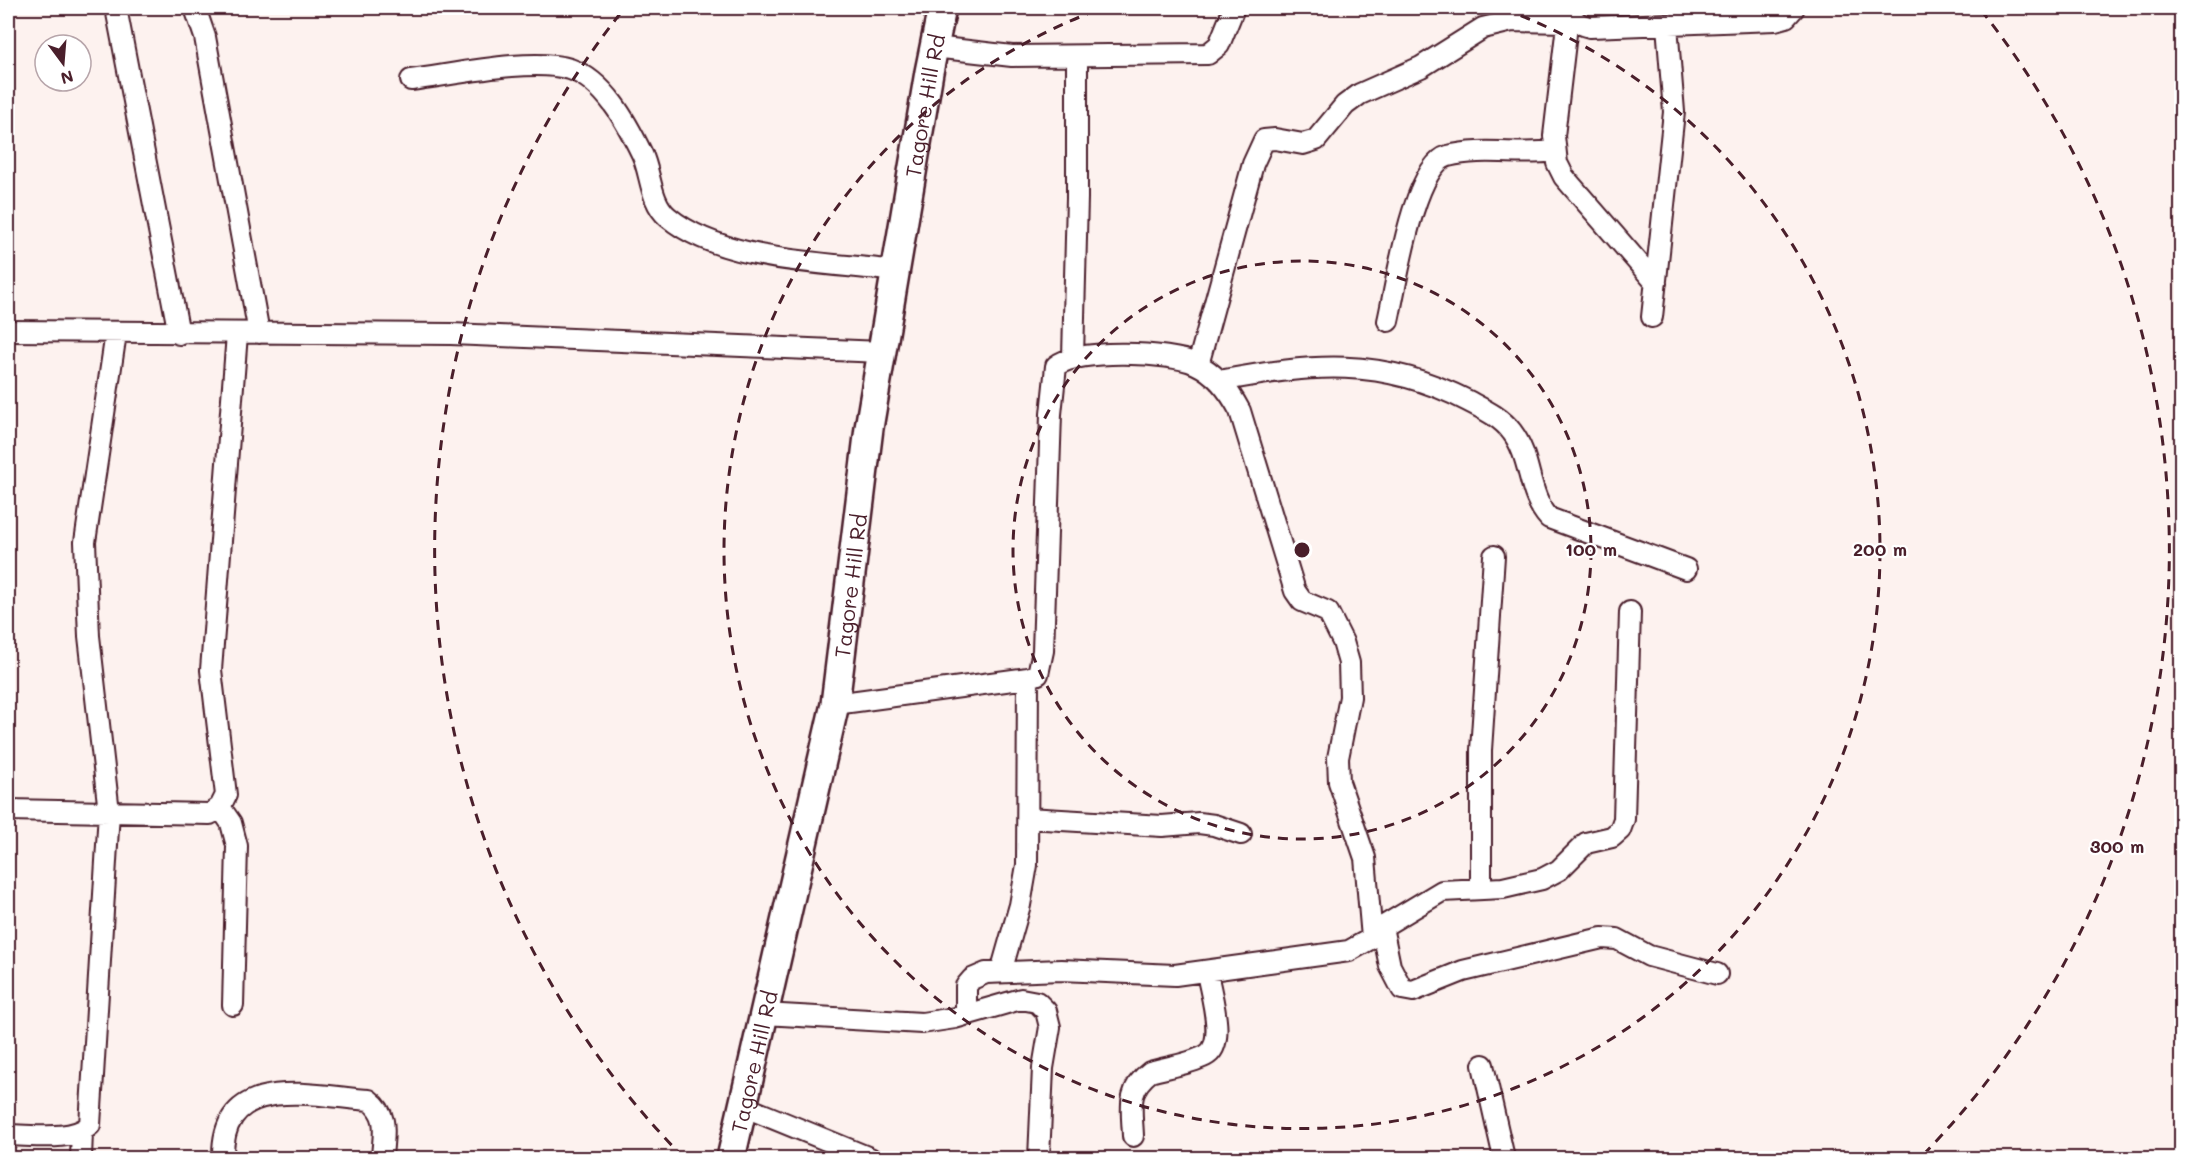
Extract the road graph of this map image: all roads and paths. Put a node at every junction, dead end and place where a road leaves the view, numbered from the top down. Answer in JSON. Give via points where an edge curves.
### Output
{"nodes":[{"id":1,"x":116,"y":8,"type":"edge"},
{"id":2,"x":195,"y":8,"type":"edge"},
{"id":3,"x":942,"y":8,"type":"edge"},
{"id":4,"x":1234,"y":8,"type":"edge"},
{"id":5,"x":1794,"y":8,"type":"edge"},
{"id":6,"x":1569,"y":12,"type":"edge"},
{"id":7,"x":1707,"y":15,"type":"edge"},
{"id":8,"x":1667,"y":25,"type":"junction"},
{"id":9,"x":934,"y":47,"type":"junction"},
{"id":10,"x":1077,"y":56,"type":"junction"},
{"id":11,"x":411,"y":80,"type":"dead end"},
{"id":12,"x":1554,"y":151,"type":"junction"},
{"id":13,"x":896,"y":271,"type":"junction"},
{"id":14,"x":1656,"y":283,"type":"junction"},
{"id":15,"x":1652,"y":317,"type":"dead end"},
{"id":16,"x":1388,"y":321,"type":"dead end"},
{"id":17,"x":8,"y":331,"type":"edge"},
{"id":18,"x":116,"y":333,"type":"junction"},
{"id":19,"x":259,"y":333,"type":"junction"},
{"id":20,"x":179,"y":334,"type":"junction"},
{"id":21,"x":237,"y":334,"type":"junction"},
{"id":22,"x":882,"y":352,"type":"junction"},
{"id":23,"x":1073,"y":357,"type":"junction"},
{"id":24,"x":1198,"y":364,"type":"junction"},
{"id":25,"x":1219,"y":381,"type":"junction"},
{"id":26,"x":1494,"y":556,"type":"dead end"},
{"id":27,"x":1686,"y":569,"type":"dead end"},
{"id":28,"x":1630,"y":612,"type":"dead end"},
{"id":29,"x":1028,"y":678,"type":"junction"},
{"id":30,"x":835,"y":704,"type":"junction"},
{"id":31,"x":220,"y":807,"type":"junction"},
{"id":32,"x":8,"y":810,"type":"edge"},
{"id":33,"x":109,"y":812,"type":"junction"},
{"id":34,"x":1028,"y":818,"type":"junction"},
{"id":35,"x":1241,"y":834,"type":"dead end"},
{"id":36,"x":1481,"y":887,"type":"junction"},
{"id":37,"x":1377,"y":932,"type":"junction"},
{"id":38,"x":1001,"y":972,"type":"junction"},
{"id":39,"x":1207,"y":972,"type":"junction"},
{"id":40,"x":1717,"y":974,"type":"dead end"},
{"id":41,"x":233,"y":1005,"type":"dead end"},
{"id":42,"x":764,"y":1014,"type":"junction"},
{"id":43,"x":966,"y":1016,"type":"junction"},
{"id":44,"x":1484,"y":1065,"type":"dead end"},
{"id":45,"x":742,"y":1106,"type":"junction"},
{"id":46,"x":82,"y":1132,"type":"junction"},
{"id":47,"x":8,"y":1135,"type":"edge"},
{"id":48,"x":1133,"y":1136,"type":"dead end"},
{"id":49,"x":81,"y":1158,"type":"edge"},
{"id":50,"x":223,"y":1158,"type":"edge"},
{"id":51,"x":382,"y":1158,"type":"edge"},
{"id":52,"x":731,"y":1158,"type":"edge"},
{"id":53,"x":870,"y":1158,"type":"edge"},
{"id":54,"x":1039,"y":1158,"type":"edge"},
{"id":55,"x":1504,"y":1158,"type":"edge"}],
"edges":[{"from":1,"to":20,"type":"street"},
{"from":2,"to":19,"type":"street","via":[[207,48]]},
{"from":3,"to":9,"type":"main road","name":"Tagore Hill Rd"},
{"from":4,"to":10,"type":"street","via":[[1219,45],[1208,54]]},
{"from":5,"to":7,"type":"street","via":[[1786,17],[1775,20]]},
{"from":6,"to":8,"type":"street","via":[[1579,25],[1590,27]]},
{"from":6,"to":12,"type":"street"},
{"from":6,"to":24,"type":"street","via":[[1482,28],[1421,67],[1360,94],[1345,105],[1316,140],[1303,144],[1264,140],[1253,164]]},
{"from":7,"to":8,"type":"street"},
{"from":8,"to":14,"type":"street","via":[[1674,112]]},
{"from":9,"to":10,"type":"street","via":[[1012,56]]},
{"from":9,"to":13,"type":"main road","name":"Tagore Hill Rd"},
{"from":10,"to":23,"type":"street"},
{"from":11,"to":13,"type":"street","via":[[531,66],[570,70],[584,76],[614,105],[644,158],[657,201],[665,215],[682,228],[739,250]]},
{"from":12,"to":14,"type":"street","via":[[1564,177]]},
{"from":12,"to":16,"type":"street","via":[[1467,152],[1445,156],[1433,165],[1418,193]]},
{"from":13,"to":22,"type":"main road","name":"Tagore Hill Rd"},
{"from":14,"to":15,"type":"street"},
{"from":17,"to":18,"type":"street"},
{"from":18,"to":20,"type":"street"},
{"from":18,"to":33,"type":"street","via":[[84,542],[89,636]]},
{"from":19,"to":21,"type":"street"},
{"from":19,"to":22,"type":"street","via":[[451,334]]},
{"from":20,"to":21,"type":"street"},
{"from":21,"to":31,"type":"street","via":[[211,661],[213,702],[226,779],[226,795]]},
{"from":22,"to":30,"type":"main road","name":"Tagore Hill Rd"},
{"from":23,"to":24,"type":"street","via":[[1155,356]]},
{"from":23,"to":29,"type":"street","via":[[1056,366],[1053,379],[1043,651],[1038,674]]},
{"from":24,"to":25,"type":"street"},
{"from":25,"to":27,"type":"street","via":[[1305,366],[1333,366],[1389,373],[1449,391],[1511,430],[1525,453],[1540,508],[1549,518]]},
{"from":25,"to":37,"type":"street","via":[[1240,411],[1295,591],[1302,601],[1328,612],[1342,642],[1350,697],[1338,782],[1365,858]]},
{"from":26,"to":36,"type":"street","via":[[1481,750]]},
{"from":28,"to":36,"type":"street","via":[[1620,830],[1612,837],[1586,843],[1558,870],[1542,879],[1514,886]]},
{"from":29,"to":30,"type":"street"},
{"from":29,"to":34,"type":"street"},
{"from":30,"to":42,"type":"main road","name":"Tagore Hill Rd"},
{"from":31,"to":33,"type":"street","via":[[210,814]]},
{"from":31,"to":41,"type":"street","via":[[231,824],[237,846]]},
{"from":32,"to":33,"type":"street"},
{"from":33,"to":46,"type":"street","via":[[90,1125]]},
{"from":34,"to":35,"type":"street","via":[[1214,825]]},
{"from":34,"to":38,"type":"street","via":[[1024,887]]},
{"from":36,"to":37,"type":"street","via":[[1442,891]]},
{"from":37,"to":39,"type":"street","via":[[1361,946],[1335,955]]},
{"from":37,"to":40,"type":"street","via":[[1395,980],[1402,989],[1413,991],[1463,971],[1602,938],[1617,939],[1649,956]]},
{"from":38,"to":39,"type":"street"},
{"from":38,"to":43,"type":"street","via":[[986,973],[966,986]]},
{"from":39,"to":48,"type":"street","via":[[1218,1036],[1215,1048],[1206,1056],[1143,1077],[1135,1086],[1131,1103]]},
{"from":42,"to":43,"type":"street","via":[[904,1024]]},
{"from":42,"to":45,"type":"main road","name":"Tagore Hill Rd"},
{"from":43,"to":54,"type":"street","via":[[1021,999],[1037,1002],[1046,1011],[1050,1027],[1043,1068]]},
{"from":44,"to":55,"type":"street"},
{"from":45,"to":52,"type":"main road","name":"Tagore Hill Rd"},
{"from":45,"to":53,"type":"street"},
{"from":46,"to":47,"type":"street"},
{"from":46,"to":49,"type":"street"},
{"from":50,"to":51,"type":"street","via":[[225,1138],[238,1108],[252,1099],[284,1093],[369,1100],[380,1108],[384,1118]]}]}
